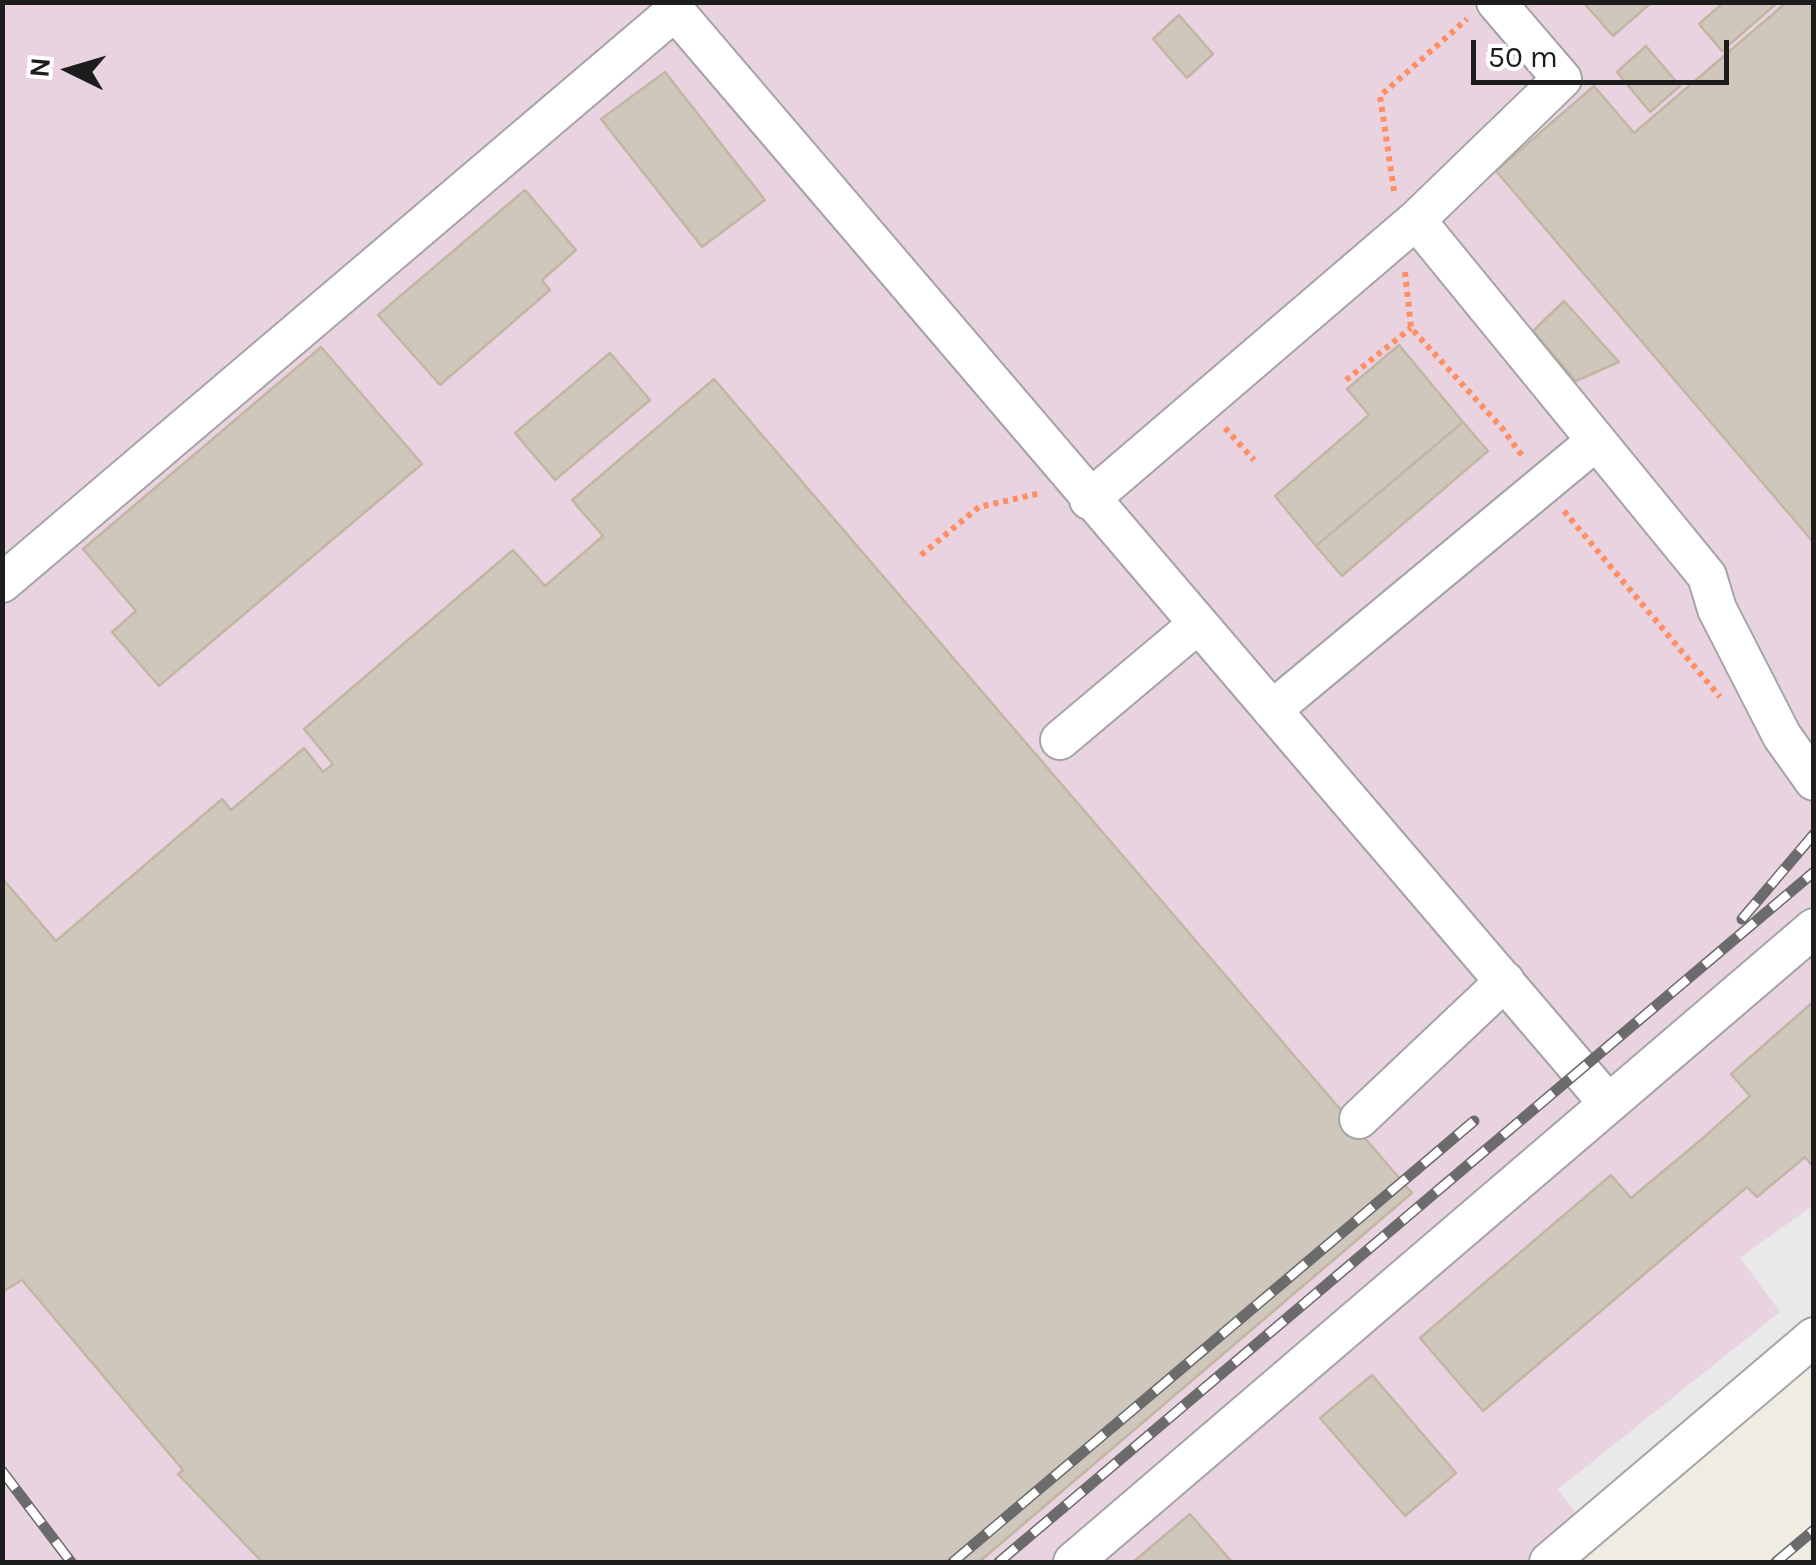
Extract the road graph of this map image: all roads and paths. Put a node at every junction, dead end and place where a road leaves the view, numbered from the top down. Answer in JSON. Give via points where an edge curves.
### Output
{"nodes":[{"id":1,"x":1496,"y":2,"type":"edge"},
{"id":2,"x":671,"y":7,"type":"edge"},
{"id":3,"x":1416,"y":220,"type":"junction"},
{"id":4,"x":1410,"y":328,"type":"dead end"},
{"id":5,"x":1346,"y":380,"type":"dead end"},
{"id":6,"x":1596,"y":441,"type":"junction"},
{"id":7,"x":1089,"y":500,"type":"junction"},
{"id":8,"x":2,"y":583,"type":"edge"},
{"id":9,"x":1198,"y":624,"type":"junction"},
{"id":10,"x":1272,"y":710,"type":"junction"},
{"id":11,"x":1060,"y":740,"type":"dead end"},
{"id":12,"x":1814,"y":781,"type":"edge"},
{"id":13,"x":1814,"y":928,"type":"edge"},
{"id":14,"x":1505,"y":981,"type":"junction"},
{"id":15,"x":1608,"y":1104,"type":"junction"},
{"id":16,"x":1359,"y":1119,"type":"dead end"},
{"id":17,"x":1814,"y":1337,"type":"edge"},
{"id":18,"x":1073,"y":1562,"type":"edge"},
{"id":19,"x":1549,"y":1562,"type":"edge"}],
"edges":[{"from":1,"to":3,"type":"lane","via":[[1562,79]]},
{"from":2,"to":7,"type":"lane"},
{"from":2,"to":8,"type":"lane"},
{"from":3,"to":6,"type":"lane"},
{"from":3,"to":7,"type":"lane"},
{"from":4,"to":5,"type":"path"},
{"from":6,"to":10,"type":"lane"},
{"from":6,"to":12,"type":"lane","via":[[1708,576],[1717,609],[1782,736]]},
{"from":7,"to":9,"type":"lane"},
{"from":9,"to":10,"type":"lane"},
{"from":9,"to":11,"type":"lane"},
{"from":10,"to":14,"type":"lane"},
{"from":13,"to":15,"type":"lane"},
{"from":14,"to":15,"type":"lane"},
{"from":14,"to":16,"type":"lane"},
{"from":15,"to":18,"type":"lane"},
{"from":17,"to":19,"type":"lane"}]}
